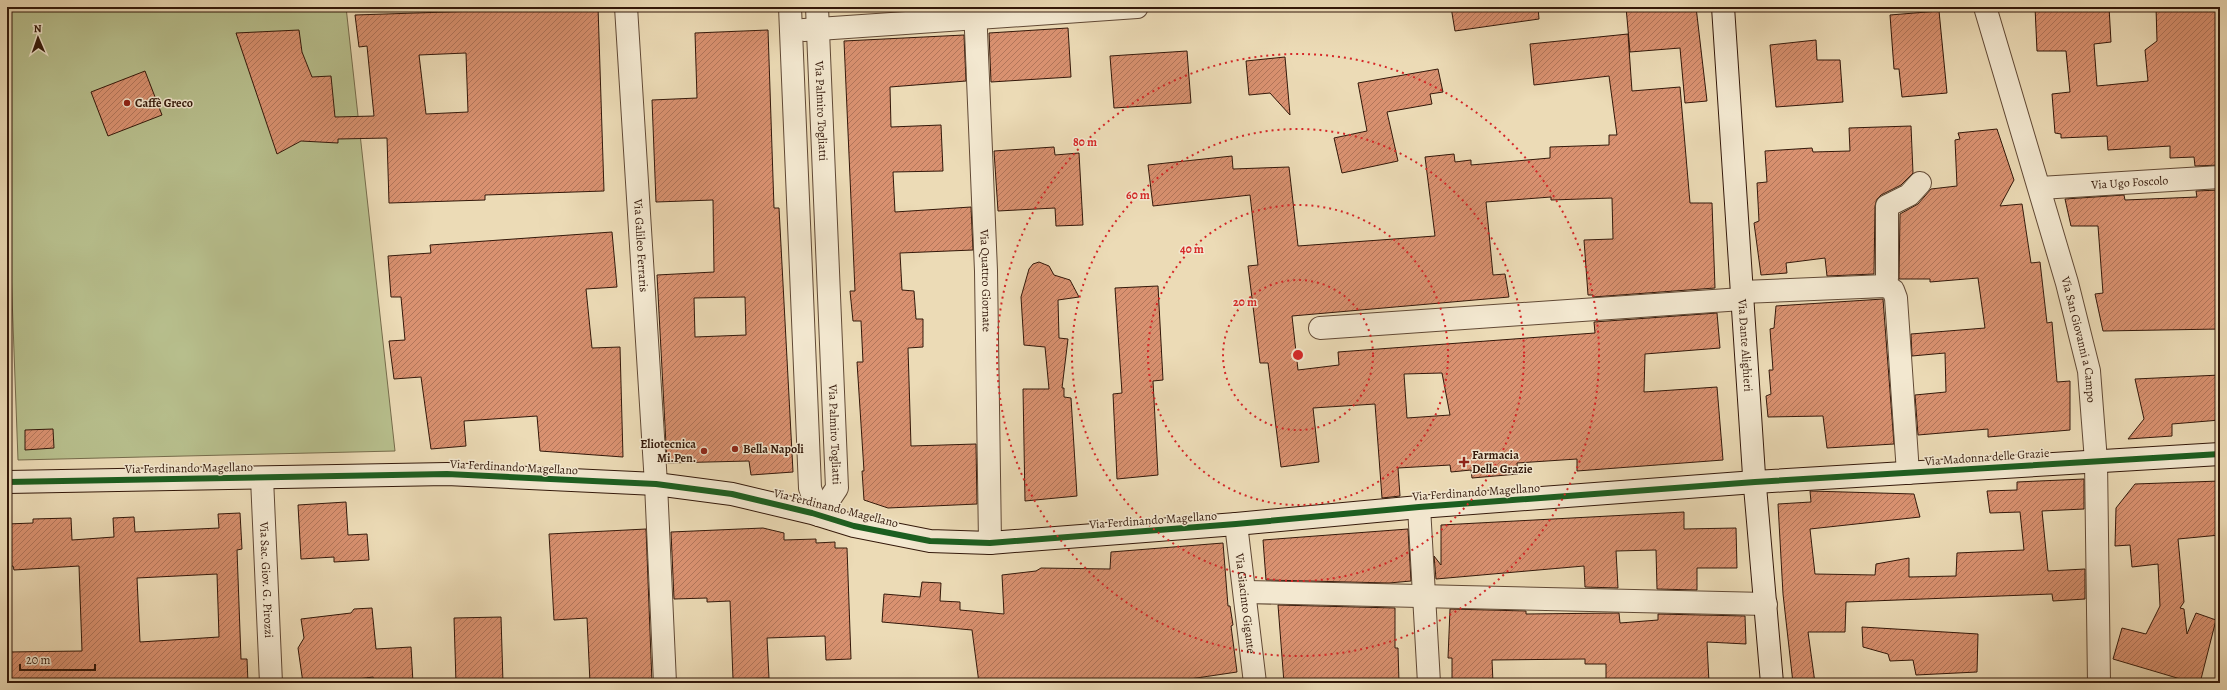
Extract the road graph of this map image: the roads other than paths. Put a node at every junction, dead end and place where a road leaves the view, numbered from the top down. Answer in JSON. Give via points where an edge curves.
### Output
{"nodes":[{"id":1,"x":626,"y":7,"type":"edge"},
{"id":2,"x":790,"y":7,"type":"edge"},
{"id":3,"x":817,"y":7,"type":"edge"},
{"id":4,"x":1137,"y":7,"type":"edge"},
{"id":5,"x":1723,"y":7,"type":"edge"},
{"id":6,"x":1986,"y":7,"type":"edge"},
{"id":7,"x":976,"y":13,"type":"edge"},
{"id":8,"x":818,"y":29,"type":"junction"},
{"id":9,"x":791,"y":31,"type":"junction"},
{"id":10,"x":2220,"y":177,"type":"edge"},
{"id":11,"x":1920,"y":183,"type":"dead end"},
{"id":12,"x":2040,"y":188,"type":"junction"},
{"id":13,"x":1885,"y":286,"type":"junction"},
{"id":14,"x":1742,"y":295,"type":"junction"},
{"id":15,"x":1320,"y":328,"type":"dead end"},
{"id":16,"x":2220,"y":454,"type":"edge"},
{"id":17,"x":2096,"y":461,"type":"junction"},
{"id":18,"x":1908,"y":473,"type":"junction"},
{"id":19,"x":262,"y":478,"type":"junction"},
{"id":20,"x":7,"y":482,"type":"edge"},
{"id":21,"x":1755,"y":482,"type":"junction"},
{"id":22,"x":656,"y":484,"type":"junction"},
{"id":23,"x":1419,"y":507,"type":"junction"},
{"id":24,"x":819,"y":515,"type":"junction"},
{"id":25,"x":1236,"y":524,"type":"junction"},
{"id":26,"x":990,"y":543,"type":"junction"},
{"id":27,"x":1245,"y":592,"type":"junction"},
{"id":28,"x":1424,"y":596,"type":"junction"},
{"id":29,"x":1766,"y":604,"type":"junction"},
{"id":30,"x":2106,"y":681,"type":"edge"},
{"id":31,"x":271,"y":683,"type":"edge"},
{"id":32,"x":665,"y":683,"type":"edge"},
{"id":33,"x":1255,"y":683,"type":"edge"},
{"id":34,"x":1429,"y":683,"type":"edge"},
{"id":35,"x":1772,"y":683,"type":"edge"}],
"edges":[{"from":1,"to":22,"type":"street","name":"Via Galileo Ferraris"},
{"from":2,"to":9,"type":"street"},
{"from":3,"to":8,"type":"street","name":"Via Palmiro Togliatti"},
{"from":4,"to":7,"type":"street"},
{"from":5,"to":14,"type":"street","name":"Via Dante Alighieri"},
{"from":6,"to":12,"type":"street","name":"Via San Giovanni a Campo"},
{"from":7,"to":8,"type":"street"},
{"from":7,"to":26,"type":"street","name":"Via Quattro Giornate","via":[[986,271]]},
{"from":8,"to":9,"type":"street"},
{"from":8,"to":24,"type":"street","name":"Via Palmiro Togliatti","via":[[837,488]]},
{"from":9,"to":24,"type":"street","via":[[810,488]]},
{"from":10,"to":12,"type":"street","name":"Via Ugo Foscolo"},
{"from":11,"to":13,"type":"street","via":[[1909,195],[1887,206]]},
{"from":12,"to":17,"type":"street","name":"Via San Giovanni a Campo","via":[[2089,371]]},
{"from":13,"to":14,"type":"street"},
{"from":13,"to":18,"type":"street","name":"Via Madonna delle Grazie","via":[[1893,290],[1896,298]]},
{"from":14,"to":15,"type":"street"},
{"from":14,"to":21,"type":"street","name":"Via Dante Alighieri"},
{"from":16,"to":17,"type":"street","name":"Via Madonna delle Grazie"},
{"from":17,"to":18,"type":"street","name":"Via Madonna delle Grazie"},
{"from":17,"to":30,"type":"street","name":"Via San Giovanni a Campo"},
{"from":18,"to":21,"type":"street","name":"Via Madonna delle Grazie"},
{"from":19,"to":20,"type":"street","name":"Via Ferdinando Magellano"},
{"from":19,"to":22,"type":"street","name":"Via Ferdinando Magellano","via":[[447,474]]},
{"from":19,"to":31,"type":"street","name":"Via Sac. Giov. G. Pirozzi"},
{"from":21,"to":23,"type":"street","name":"Via Ferdinando Magellano"},
{"from":21,"to":29,"type":"street","name":"Via Dante Alighieri"},
{"from":22,"to":24,"type":"street","name":"Via Ferdinando Magellano","via":[[732,494]]},
{"from":22,"to":32,"type":"street","name":"Via Galileo Ferraris"},
{"from":23,"to":25,"type":"street","name":"Via Ferdinando Magellano"},
{"from":23,"to":28,"type":"street"},
{"from":24,"to":26,"type":"street","name":"Via Ferdinando Magellano","via":[[854,526],[930,541]]},
{"from":25,"to":26,"type":"street","name":"Via Ferdinando Magellano"},
{"from":25,"to":27,"type":"street","name":"Via Giacinto Gigante"},
{"from":27,"to":28,"type":"street"},
{"from":27,"to":33,"type":"street","name":"Via Giacinto Gigante"},
{"from":28,"to":29,"type":"street"},
{"from":28,"to":34,"type":"street"},
{"from":29,"to":35,"type":"street","name":"Via Dante Alighieri"}]}
